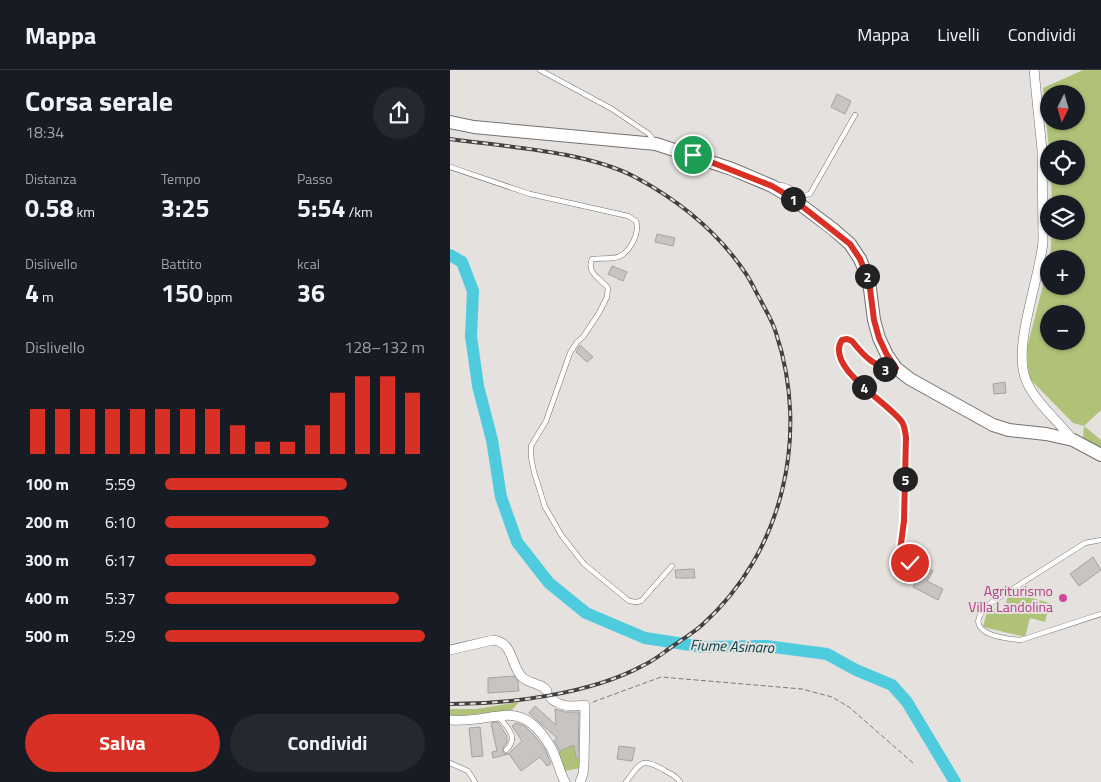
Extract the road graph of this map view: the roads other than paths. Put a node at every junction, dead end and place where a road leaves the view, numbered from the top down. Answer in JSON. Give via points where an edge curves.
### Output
{"nodes":[{"id":1,"x":540,"y":70,"type":"edge"},
{"id":2,"x":1034,"y":70,"type":"edge"},
{"id":3,"x":855,"y":115,"type":"dead end"},
{"id":4,"x":450,"y":122,"type":"edge"},
{"id":5,"x":656,"y":144,"type":"junction"},
{"id":6,"x":450,"y":166,"type":"edge"},
{"id":7,"x":772,"y":186,"type":"junction"},
{"id":8,"x":896,"y":368,"type":"junction"},
{"id":9,"x":1074,"y":440,"type":"junction"},
{"id":10,"x":1101,"y":455,"type":"edge"},
{"id":11,"x":1101,"y":540,"type":"edge"},
{"id":12,"x":910,"y":563,"type":"dead end"},
{"id":13,"x":672,"y":566,"type":"dead end"},
{"id":14,"x":1101,"y":614,"type":"edge"},
{"id":15,"x":450,"y":650,"type":"edge"},
{"id":16,"x":498,"y":716,"type":"junction"},
{"id":17,"x":450,"y":720,"type":"edge"},
{"id":18,"x":506,"y":750,"type":"dead end"},
{"id":19,"x":450,"y":763,"type":"edge"},
{"id":20,"x":475,"y":782,"type":"edge"},
{"id":21,"x":565,"y":782,"type":"edge"},
{"id":22,"x":580,"y":782,"type":"edge"},
{"id":23,"x":626,"y":782,"type":"edge"},
{"id":24,"x":680,"y":782,"type":"edge"}],
"edges":[{"from":1,"to":5,"type":"lane","via":[[612,109],[650,134]]},
{"from":2,"to":9,"type":"street","via":[[1042,150],[1043,241],[1022,340],[1024,369],[1035,395]]},
{"from":3,"to":7,"type":"lane","via":[[810,194],[801,195],[783,185]]},
{"from":4,"to":5,"type":"main road"},
{"from":5,"to":7,"type":"main road"},
{"from":6,"to":13,"type":"lane","via":[[530,194],[628,216],[636,221],[636,234],[621,256],[592,259],[591,270],[608,288],[607,297],[570,353],[546,421],[532,446],[531,457],[546,507],[562,536],[584,564],[629,601],[641,601]]},
{"from":7,"to":8,"type":"main road","via":[[850,244],[869,281],[879,338]]},
{"from":8,"to":9,"type":"main road","via":[[993,425]]},
{"from":8,"to":12,"type":"lane","via":[[887,369],[875,364],[852,341],[842,340],[840,344],[839,350],[848,372],[890,410],[905,429],[904,521],[900,551]]},
{"from":9,"to":10,"type":"main road"},
{"from":11,"to":14,"type":"lane","via":[[1085,543],[992,602],[982,610],[977,624],[990,634],[1021,640]]},
{"from":15,"to":22,"type":"street","via":[[497,640],[509,648],[524,678],[544,687],[555,703],[585,705],[584,765]]},
{"from":16,"to":17,"type":"street"},
{"from":16,"to":18,"type":"lane","via":[[511,731],[513,739]]},
{"from":16,"to":21,"type":"street","via":[[518,715],[533,724],[550,746]]},
{"from":19,"to":20,"type":"lane","via":[[468,770]]},
{"from":23,"to":24,"type":"lane","via":[[636,768],[648,762]]}]}
